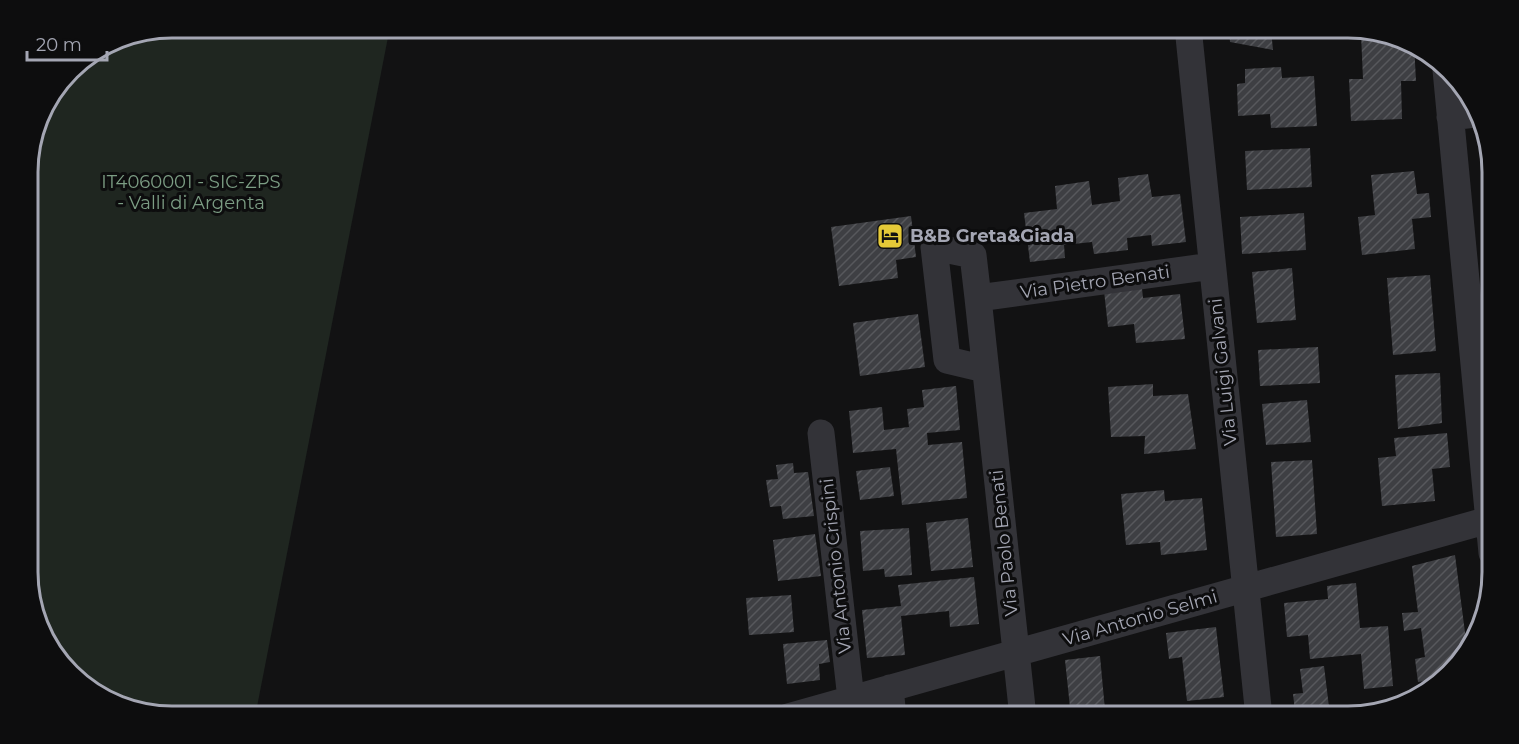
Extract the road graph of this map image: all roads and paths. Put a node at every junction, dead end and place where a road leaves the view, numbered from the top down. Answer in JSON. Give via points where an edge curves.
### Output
{"nodes":[{"id":1,"x":1189,"y":38,"type":"edge"},
{"id":2,"x":1453,"y":89,"type":"edge"},
{"id":3,"x":1462,"y":116,"type":"edge"},
{"id":4,"x":1212,"y":266,"type":"junction"},
{"id":5,"x":978,"y":298,"type":"junction"},
{"id":6,"x":986,"y":369,"type":"junction"},
{"id":7,"x":1482,"y":405,"type":"edge"},
{"id":8,"x":821,"y":434,"type":"dead end"},
{"id":9,"x":1482,"y":522,"type":"edge"},
{"id":10,"x":1245,"y":588,"type":"junction"},
{"id":11,"x":1016,"y":653,"type":"junction"},
{"id":12,"x":890,"y":688,"type":"junction"},
{"id":13,"x":851,"y":699,"type":"junction"},
{"id":14,"x":826,"y":706,"type":"edge"},
{"id":15,"x":892,"y":706,"type":"edge"},
{"id":16,"x":1022,"y":706,"type":"edge"},
{"id":17,"x":1257,"y":706,"type":"edge"}],
"edges":[{"from":1,"to":4,"type":"street","name":"Via Luigi Galvani"},
{"from":2,"to":3,"type":"street"},
{"from":3,"to":7,"type":"street"},
{"from":4,"to":5,"type":"street","name":"Via Pietro Benati"},
{"from":4,"to":10,"type":"street","name":"Via Luigi Galvani"},
{"from":5,"to":6,"type":"street","name":"Via Paolo Benati"},
{"from":5,"to":6,"type":"street","name":"Via Paolo Benati","via":[[973,255],[934,247],[946,360]]},
{"from":6,"to":11,"type":"street","name":"Via Paolo Benati"},
{"from":8,"to":13,"type":"street","name":"Via Antonio Crispini"},
{"from":9,"to":10,"type":"street","name":"Via Antonio Selmi"},
{"from":10,"to":11,"type":"street","name":"Via Antonio Selmi"},
{"from":10,"to":17,"type":"street","name":"Via Luigi Galvani"},
{"from":11,"to":12,"type":"street","name":"Via Antonio Selmi"},
{"from":11,"to":16,"type":"street","name":"Via Paolo Benati"},
{"from":12,"to":13,"type":"street","name":"Via Antonio Selmi"},
{"from":12,"to":15,"type":"street"},
{"from":13,"to":14,"type":"street","name":"Via Antonio Selmi"}]}
